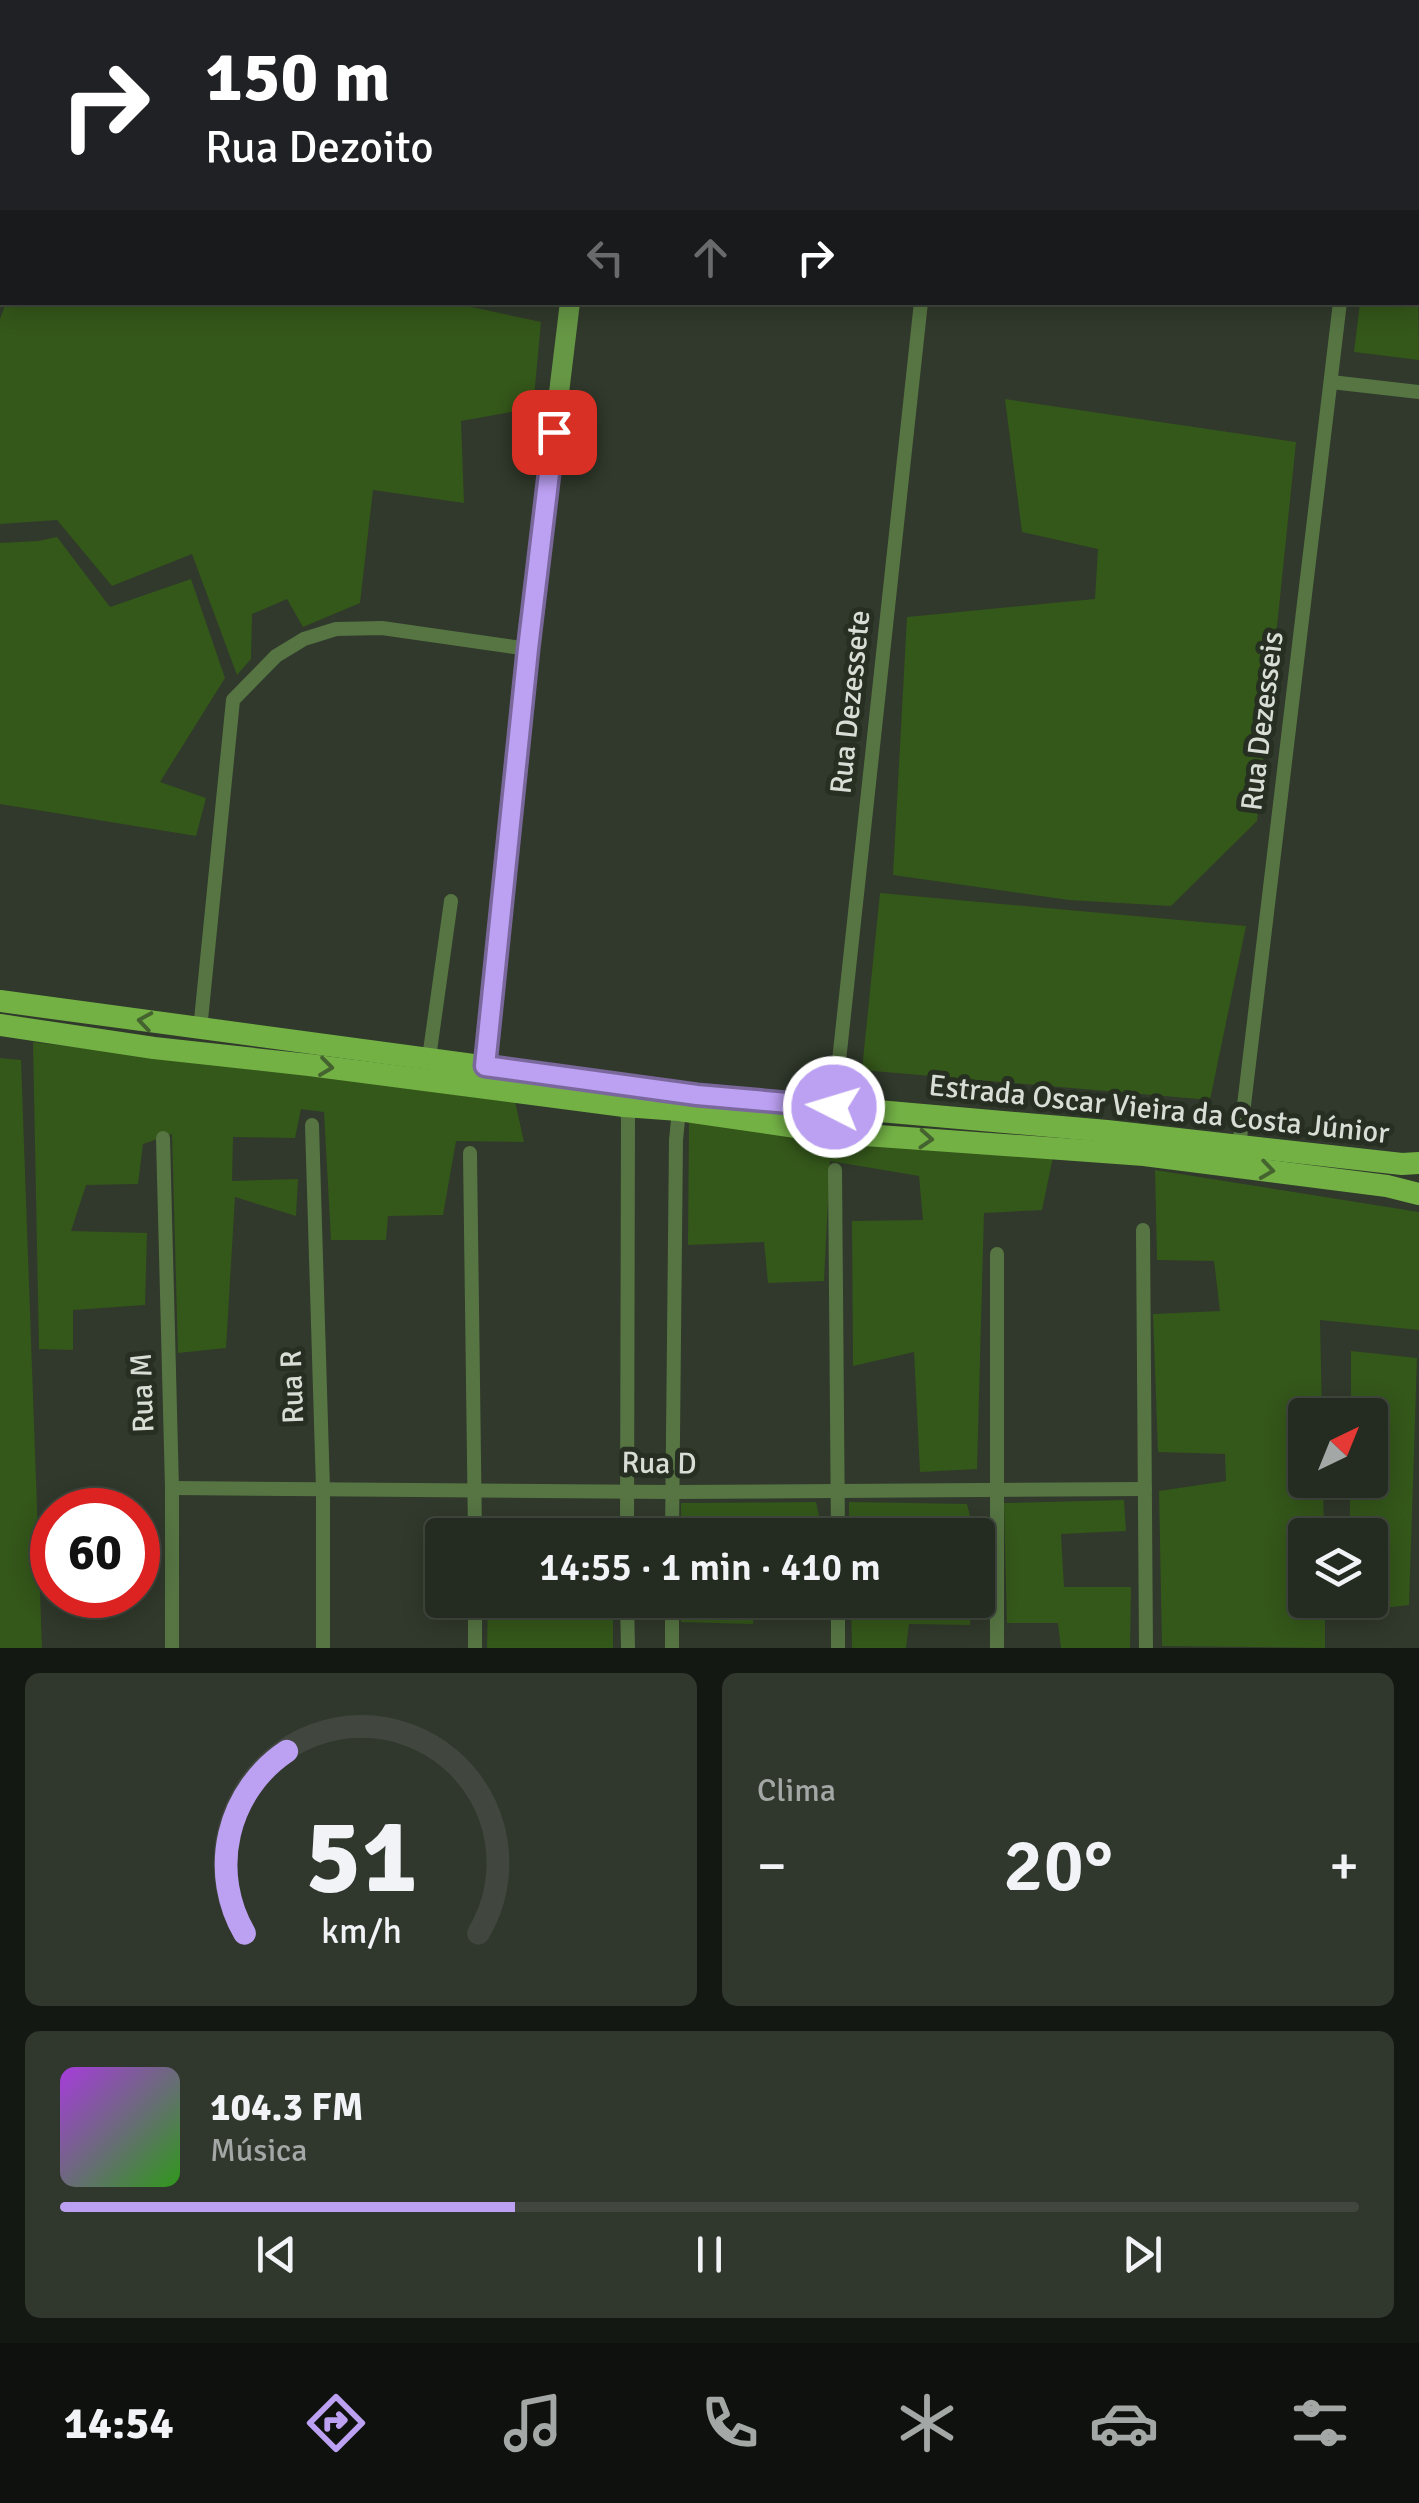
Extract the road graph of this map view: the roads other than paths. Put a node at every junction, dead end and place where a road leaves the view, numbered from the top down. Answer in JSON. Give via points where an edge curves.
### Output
{"nodes":[{"id":1,"x":570,"y":305,"type":"edge"},
{"id":2,"x":921,"y":305,"type":"edge"},
{"id":3,"x":1340,"y":305,"type":"edge"},
{"id":4,"x":1331,"y":382,"type":"junction"},
{"id":5,"x":1419,"y":392,"type":"edge"},
{"id":6,"x":528,"y":649,"type":"junction"},
{"id":7,"x":451,"y":901,"type":"dead end"},
{"id":8,"x":0,"y":1001,"type":"edge"},
{"id":9,"x":0,"y":1026,"type":"edge"},
{"id":10,"x":200,"y":1030,"type":"junction"},
{"id":11,"x":429,"y":1058,"type":"junction"},
{"id":12,"x":485,"y":1066,"type":"junction"},
{"id":13,"x":624,"y":1106,"type":"junction"},
{"id":14,"x":834,"y":1107,"type":"junction"},
{"id":15,"x":679,"y":1110,"type":"junction"},
{"id":16,"x":312,"y":1125,"type":"dead end"},
{"id":17,"x":162,"y":1138,"type":"dead end"},
{"id":18,"x":1239,"y":1146,"type":"junction"},
{"id":19,"x":470,"y":1152,"type":"dead end"},
{"id":20,"x":1419,"y":1163,"type":"edge"},
{"id":21,"x":836,"y":1170,"type":"dead end"},
{"id":22,"x":1419,"y":1194,"type":"edge"},
{"id":23,"x":1143,"y":1230,"type":"dead end"},
{"id":24,"x":997,"y":1254,"type":"dead end"},
{"id":25,"x":172,"y":1488,"type":"junction"},
{"id":26,"x":324,"y":1488,"type":"junction"},
{"id":27,"x":1145,"y":1489,"type":"junction"},
{"id":28,"x":627,"y":1490,"type":"junction"},
{"id":29,"x":997,"y":1490,"type":"junction"},
{"id":30,"x":475,"y":1491,"type":"junction"},
{"id":31,"x":672,"y":1492,"type":"junction"},
{"id":32,"x":838,"y":1492,"type":"junction"},
{"id":33,"x":475,"y":1518,"type":"edge"},
{"id":34,"x":627,"y":1518,"type":"edge"},
{"id":35,"x":672,"y":1518,"type":"edge"},
{"id":36,"x":838,"y":1518,"type":"edge"},
{"id":37,"x":475,"y":1618,"type":"edge"},
{"id":38,"x":628,"y":1618,"type":"edge"},
{"id":39,"x":672,"y":1618,"type":"edge"},
{"id":40,"x":838,"y":1618,"type":"edge"},
{"id":41,"x":172,"y":1648,"type":"edge"},
{"id":42,"x":323,"y":1648,"type":"edge"},
{"id":43,"x":475,"y":1648,"type":"edge"},
{"id":44,"x":628,"y":1648,"type":"edge"},
{"id":45,"x":672,"y":1648,"type":"edge"},
{"id":46,"x":838,"y":1648,"type":"edge"},
{"id":47,"x":997,"y":1648,"type":"edge"},
{"id":48,"x":1146,"y":1648,"type":"edge"}],
"edges":[{"from":1,"to":6,"type":"main road"},
{"from":2,"to":14,"type":"street","name":"Rua Dezessete"},
{"from":3,"to":4,"type":"street","name":"Rua Dezesseis"},
{"from":4,"to":5,"type":"street"},
{"from":4,"to":18,"type":"street","name":"Rua Dezesseis"},
{"from":6,"to":10,"type":"street","via":[[382,628],[336,629],[276,656],[252,679],[234,700]]},
{"from":6,"to":12,"type":"main road"},
{"from":7,"to":11,"type":"street"},
{"from":10,"to":8,"type":"main road","name":"Estrada Oscar Vieira da Costa Júnior","one_way":true},
{"from":9,"to":13,"type":"main road","name":"Estrada Oscar Vieira da Costa Júnior","one_way":true},
{"from":10,"to":11,"type":"main road","name":"Estrada Oscar Vieira da Costa Júnior"},
{"from":11,"to":12,"type":"main road","name":"Estrada Oscar Vieira da Costa Júnior"},
{"from":12,"to":14,"type":"main road","name":"Estrada Oscar Vieira da Costa Júnior"},
{"from":13,"to":15,"type":"main road","name":"Estrada Oscar Vieira da Costa Júnior"},
{"from":13,"to":28,"type":"street"},
{"from":14,"to":18,"type":"main road","name":"Estrada Oscar Vieira da Costa Júnior"},
{"from":15,"to":22,"type":"main road","name":"Estrada Oscar Vieira da Costa Júnior","one_way":true,"via":[[837,1133],[1203,1161]]},
{"from":15,"to":31,"type":"street"},
{"from":16,"to":26,"type":"street","name":"Rua R"},
{"from":17,"to":25,"type":"street","name":"Rua M"},
{"from":18,"to":20,"type":"main road","name":"Estrada Oscar Vieira da Costa Júnior"},
{"from":19,"to":30,"type":"street"},
{"from":21,"to":32,"type":"street"},
{"from":23,"to":27,"type":"street"},
{"from":24,"to":29,"type":"street"},
{"from":25,"to":26,"type":"street","name":"Rua D"},
{"from":25,"to":41,"type":"street","name":"Rua M"},
{"from":26,"to":30,"type":"street","name":"Rua D"},
{"from":26,"to":42,"type":"street","name":"Rua R"},
{"from":27,"to":29,"type":"street","name":"Rua D"},
{"from":27,"to":48,"type":"street"},
{"from":28,"to":30,"type":"street","name":"Rua D"},
{"from":28,"to":31,"type":"street","name":"Rua D"},
{"from":28,"to":34,"type":"street"},
{"from":29,"to":32,"type":"street","name":"Rua D"},
{"from":29,"to":47,"type":"street"},
{"from":30,"to":33,"type":"street"},
{"from":31,"to":32,"type":"street","name":"Rua D"},
{"from":31,"to":35,"type":"street"},
{"from":32,"to":36,"type":"street"},
{"from":37,"to":43,"type":"street"},
{"from":38,"to":44,"type":"street"},
{"from":39,"to":45,"type":"street"},
{"from":40,"to":46,"type":"street"}]}
